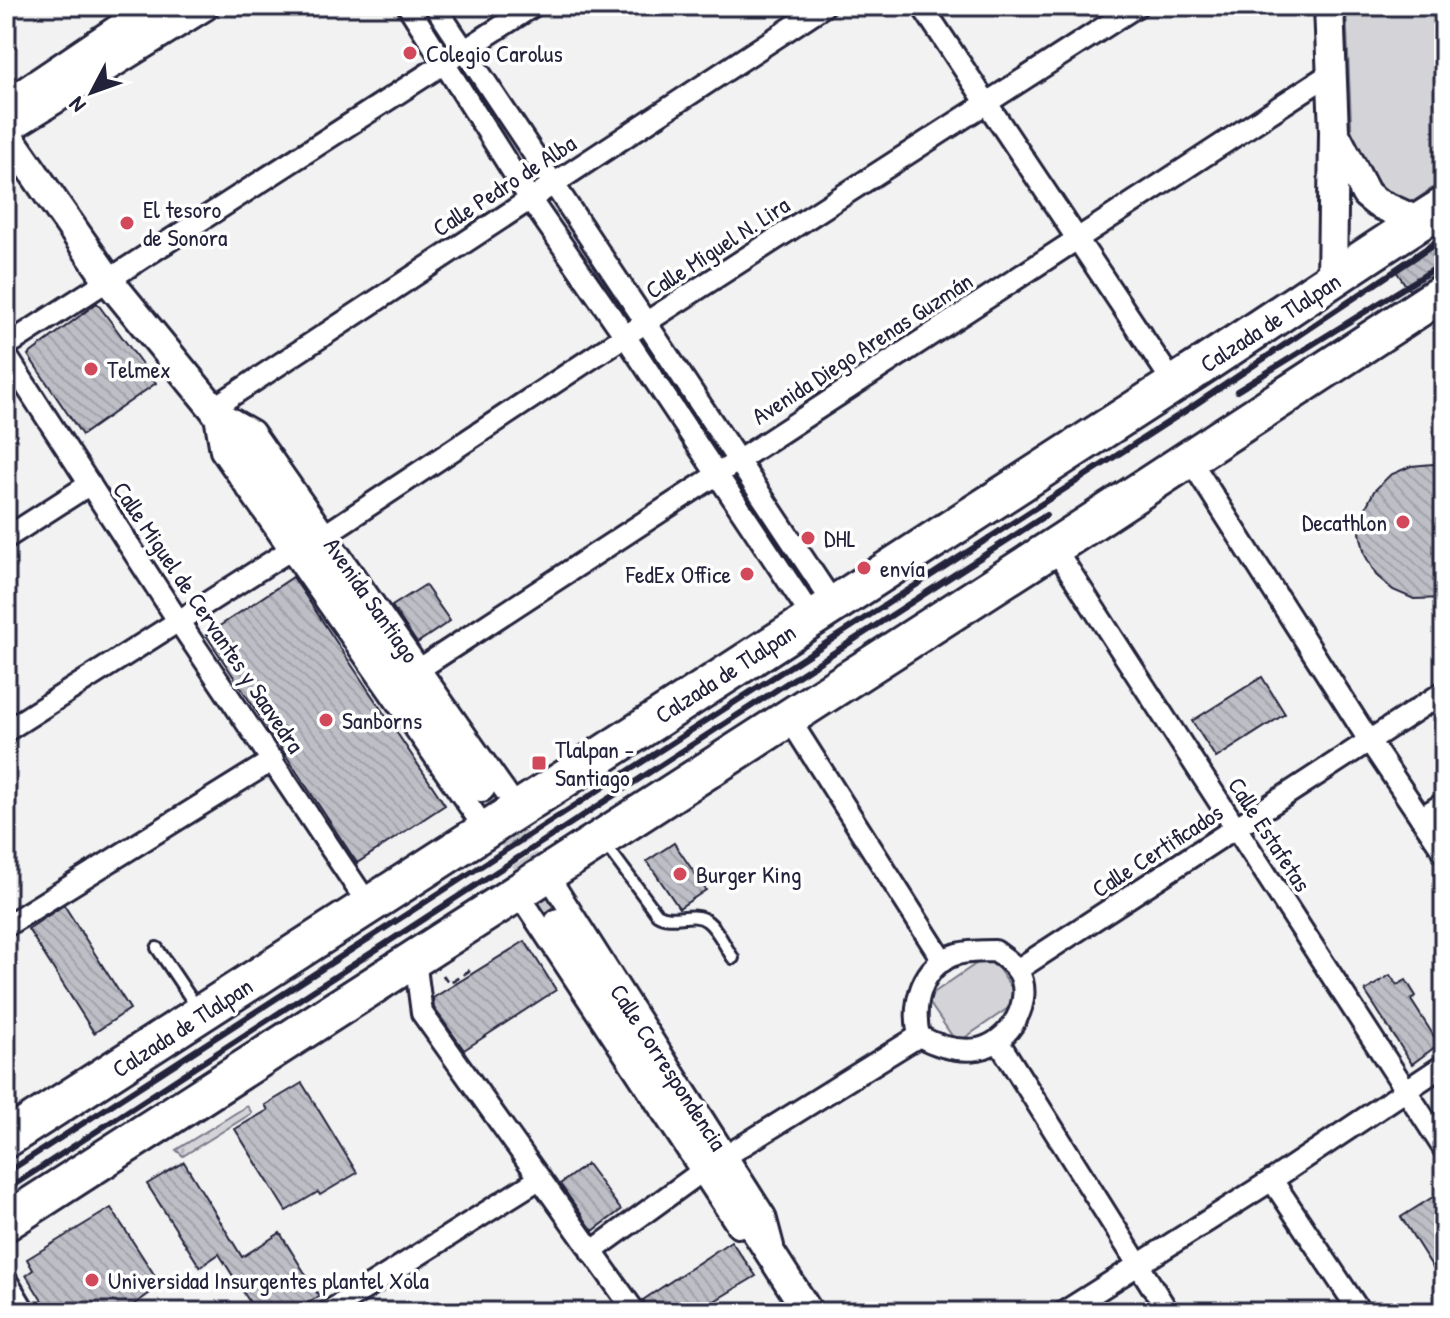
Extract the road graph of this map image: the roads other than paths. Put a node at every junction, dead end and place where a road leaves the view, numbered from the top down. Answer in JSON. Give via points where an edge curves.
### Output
{"nodes":[{"id":1,"x":153,"y":6,"type":"edge"},
{"id":2,"x":204,"y":6,"type":"edge"},
{"id":3,"x":408,"y":6,"type":"edge"},
{"id":4,"x":435,"y":6,"type":"edge"},
{"id":5,"x":533,"y":6,"type":"edge"},
{"id":6,"x":824,"y":6,"type":"edge"},
{"id":7,"x":922,"y":6,"type":"edge"},
{"id":8,"x":1137,"y":6,"type":"edge"},
{"id":9,"x":1329,"y":6,"type":"edge"},
{"id":10,"x":465,"y":51,"type":"junction"},
{"id":11,"x":445,"y":63,"type":"junction"},
{"id":12,"x":1331,"y":73,"type":"junction"},
{"id":13,"x":987,"y":103,"type":"junction"},
{"id":14,"x":6,"y":105,"type":"edge"},
{"id":15,"x":6,"y":131,"type":"edge"},
{"id":16,"x":1334,"y":132,"type":"junction"},
{"id":17,"x":553,"y":183,"type":"junction"},
{"id":18,"x":530,"y":199,"type":"junction"},
{"id":19,"x":1432,"y":214,"type":"edge"},
{"id":20,"x":1076,"y":240,"type":"junction"},
{"id":21,"x":109,"y":281,"type":"junction"},
{"id":22,"x":1332,"y":281,"type":"junction"},
{"id":23,"x":1443,"y":295,"type":"edge"},
{"id":24,"x":646,"y":324,"type":"junction"},
{"id":25,"x":625,"y":336,"type":"junction"},
{"id":26,"x":6,"y":346,"type":"edge"},
{"id":27,"x":6,"y":355,"type":"edge"},
{"id":28,"x":1174,"y":384,"type":"junction"},
{"id":29,"x":213,"y":408,"type":"junction"},
{"id":30,"x":1189,"y":458,"type":"junction"},
{"id":31,"x":738,"y":460,"type":"junction"},
{"id":32,"x":716,"y":474,"type":"junction"},
{"id":33,"x":90,"y":484,"type":"junction"},
{"id":34,"x":326,"y":534,"type":"junction"},
{"id":35,"x":6,"y":538,"type":"edge"},
{"id":36,"x":1054,"y":547,"type":"junction"},
{"id":37,"x":290,"y":550,"type":"junction"},
{"id":38,"x":822,"y":610,"type":"junction"},
{"id":39,"x":179,"y":622,"type":"junction"},
{"id":40,"x":421,"y":668,"type":"junction"},
{"id":41,"x":1444,"y":692,"type":"edge"},
{"id":42,"x":788,"y":717,"type":"junction"},
{"id":43,"x":6,"y":731,"type":"edge"},
{"id":44,"x":1370,"y":742,"type":"junction"},
{"id":45,"x":273,"y":760,"type":"junction"},
{"id":46,"x":481,"y":787,"type":"tunnel mouth"},
{"id":47,"x":1444,"y":803,"type":"edge"},
{"id":48,"x":517,"y":808,"type":"junction"},
{"id":49,"x":1421,"y":818,"type":"junction"},
{"id":50,"x":486,"y":830,"type":"junction"},
{"id":51,"x":1236,"y":830,"type":"junction"},
{"id":52,"x":601,"y":839,"type":"junction"},
{"id":53,"x":1444,"y":852,"type":"edge"},
{"id":54,"x":532,"y":884,"type":"junction"},
{"id":55,"x":370,"y":907,"type":"junction"},
{"id":56,"x":559,"y":923,"type":"tunnel mouth"},
{"id":57,"x":6,"y":926,"type":"edge"},
{"id":58,"x":157,"y":948,"type":"dead end"},
{"id":59,"x":733,"y":958,"type":"dead end"},
{"id":60,"x":415,"y":960,"type":"junction"},
{"id":61,"x":943,"y":961,"type":"junction"},
{"id":62,"x":1017,"y":970,"type":"junction"},
{"id":63,"x":202,"y":1014,"type":"junction"},
{"id":64,"x":919,"y":1036,"type":"junction"},
{"id":65,"x":998,"y":1041,"type":"junction"},
{"id":66,"x":1444,"y":1065,"type":"edge"},
{"id":67,"x":1406,"y":1091,"type":"junction"},
{"id":68,"x":6,"y":1139,"type":"edge"},
{"id":69,"x":1444,"y":1149,"type":"edge"},
{"id":70,"x":726,"y":1156,"type":"junction"},
{"id":71,"x":701,"y":1172,"type":"junction"},
{"id":72,"x":539,"y":1179,"type":"junction"},
{"id":73,"x":1272,"y":1180,"type":"junction"},
{"id":74,"x":6,"y":1222,"type":"edge"},
{"id":75,"x":591,"y":1252,"type":"junction"},
{"id":76,"x":1137,"y":1264,"type":"junction"},
{"id":77,"x":778,"y":1265,"type":"junction"},
{"id":78,"x":6,"y":1280,"type":"edge"},
{"id":79,"x":25,"y":1312,"type":"edge"},
{"id":80,"x":328,"y":1312,"type":"edge"},
{"id":81,"x":635,"y":1312,"type":"edge"},
{"id":82,"x":808,"y":1312,"type":"edge"},
{"id":83,"x":1064,"y":1312,"type":"edge"},
{"id":84,"x":1168,"y":1312,"type":"edge"},
{"id":85,"x":1360,"y":1312,"type":"edge"}],
"edges":[{"from":1,"to":14,"type":"street"},
{"from":2,"to":15,"type":"street"},
{"from":3,"to":11,"type":"street"},
{"from":4,"to":10,"type":"street"},
{"from":5,"to":10,"type":"street"},
{"from":6,"to":17,"type":"street","name":"Calle Pedro de Alba"},
{"from":7,"to":13,"type":"street"},
{"from":8,"to":13,"type":"street","name":"Calle Miguel N. Lira"},
{"from":9,"to":12,"type":"street"},
{"from":10,"to":11,"type":"street"},
{"from":10,"to":17,"type":"street"},
{"from":11,"to":18,"type":"street"},
{"from":11,"to":21,"type":"street"},
{"from":12,"to":16,"type":"street"},
{"from":12,"to":20,"type":"street","name":"Avenida Diego Arenas Guzmán"},
{"from":13,"to":20,"type":"street"},
{"from":13,"to":24,"type":"street","name":"Calle Miguel N. Lira"},
{"from":15,"to":21,"type":"street","name":"Avenida Santiago"},
{"from":16,"to":19,"type":"street","via":[[1366,194],[1377,203]]},
{"from":16,"to":22,"type":"street"},
{"from":17,"to":18,"type":"street","name":"Calle Pedro de Alba"},
{"from":17,"to":24,"type":"street"},
{"from":18,"to":25,"type":"street"},
{"from":18,"to":29,"type":"street","name":"Calle Pedro de Alba"},
{"from":19,"to":22,"type":"highway","name":"Calzada de Tlalpan"},
{"from":20,"to":28,"type":"street"},
{"from":20,"to":31,"type":"street","name":"Avenida Diego Arenas Guzmán"},
{"from":21,"to":26,"type":"street"},
{"from":21,"to":29,"type":"street","name":"Avenida Santiago"},
{"from":22,"to":28,"type":"highway","name":"Calzada de Tlalpan"},
{"from":23,"to":30,"type":"highway"},
{"from":24,"to":25,"type":"street","name":"Calle Miguel N. Lira"},
{"from":24,"to":31,"type":"street"},
{"from":25,"to":32,"type":"street"},
{"from":25,"to":34,"type":"street","name":"Calle Miguel N. Lira"},
{"from":27,"to":33,"type":"street","name":"Calle Miguel de Cervantes y Saavedra"},
{"from":28,"to":38,"type":"highway","name":"Calzada de Tlalpan"},
{"from":29,"to":34,"type":"street","name":"Avenida Santiago","via":[[253,431]]},
{"from":29,"to":37,"type":"street","name":"Avenida Santiago","via":[[221,451]]},
{"from":29,"to":46,"type":"street","name":"Avenida Santiago"},
{"from":30,"to":36,"type":"highway"},
{"from":30,"to":44,"type":"street"},
{"from":31,"to":32,"type":"street","name":"Avenida Diego Arenas Guzmán"},
{"from":31,"to":38,"type":"street"},
{"from":32,"to":38,"type":"street"},
{"from":32,"to":40,"type":"street","name":"Avenida Diego Arenas Guzmán"},
{"from":33,"to":35,"type":"street"},
{"from":33,"to":39,"type":"street","name":"Calle Miguel de Cervantes y Saavedra"},
{"from":34,"to":40,"type":"street","name":"Avenida Santiago"},
{"from":36,"to":42,"type":"highway"},
{"from":36,"to":51,"type":"street","name":"Calle Estafetas"},
{"from":37,"to":39,"type":"street"},
{"from":37,"to":50,"type":"street","name":"Avenida Santiago"},
{"from":38,"to":48,"type":"highway","name":"Calzada de Tlalpan"},
{"from":39,"to":43,"type":"street"},
{"from":39,"to":45,"type":"street","name":"Calle Miguel de Cervantes y Saavedra"},
{"from":40,"to":48,"type":"street","name":"Avenida Santiago"},
{"from":41,"to":44,"type":"street","name":"Calle Certificados"},
{"from":42,"to":52,"type":"highway"},
{"from":42,"to":61,"type":"street"},
{"from":44,"to":49,"type":"street"},
{"from":44,"to":51,"type":"street","name":"Calle Certificados"},
{"from":45,"to":55,"type":"street","name":"Calle Miguel de Cervantes y Saavedra"},
{"from":45,"to":57,"type":"street"},
{"from":47,"to":49,"type":"street"},
{"from":48,"to":50,"type":"highway","name":"Calzada de Tlalpan"},
{"from":49,"to":53,"type":"street"},
{"from":50,"to":55,"type":"highway","name":"Calzada de Tlalpan"},
{"from":51,"to":62,"type":"street","name":"Calle Certificados"},
{"from":51,"to":67,"type":"street","name":"Calle Estafetas"},
{"from":52,"to":54,"type":"highway"},
{"from":52,"to":59,"type":"lane","via":[[657,914],[706,920]]},
{"from":54,"to":60,"type":"highway"},
{"from":54,"to":70,"type":"street","name":"Calle Correspondencia"},
{"from":54,"to":71,"type":"street","name":"Calle Correspondencia"},
{"from":55,"to":63,"type":"highway","name":"Calzada de Tlalpan"},
{"from":56,"to":77,"type":"street","name":"Calle Correspondencia"},
{"from":58,"to":63,"type":"lane"},
{"from":60,"to":72,"type":"street","via":[[422,1013]]},
{"from":60,"to":74,"type":"highway"},
{"from":61,"to":62,"type":"street","via":[[995,951]]},
{"from":61,"to":64,"type":"street","via":[[926,977],[919,996]]},
{"from":62,"to":65,"type":"street","via":[[1024,1000]]},
{"from":63,"to":68,"type":"highway","name":"Calzada de Tlalpan"},
{"from":64,"to":65,"type":"street","via":[[939,1047],[963,1049]]},
{"from":64,"to":70,"type":"street"},
{"from":65,"to":76,"type":"street"},
{"from":66,"to":67,"type":"street"},
{"from":67,"to":69,"type":"street","name":"Calle Estafetas"},
{"from":67,"to":73,"type":"street"},
{"from":70,"to":77,"type":"street","name":"Calle Correspondencia","via":[[765,1216]]},
{"from":71,"to":75,"type":"street"},
{"from":71,"to":77,"type":"street","name":"Calle Correspondencia","via":[[741,1232]]},
{"from":72,"to":75,"type":"street"},
{"from":72,"to":80,"type":"street"},
{"from":73,"to":76,"type":"street"},
{"from":73,"to":85,"type":"street"},
{"from":75,"to":81,"type":"street"},
{"from":76,"to":83,"type":"street"},
{"from":76,"to":84,"type":"street"},
{"from":77,"to":82,"type":"street","name":"Calle Correspondencia"},
{"from":78,"to":79,"type":"street"}]}
